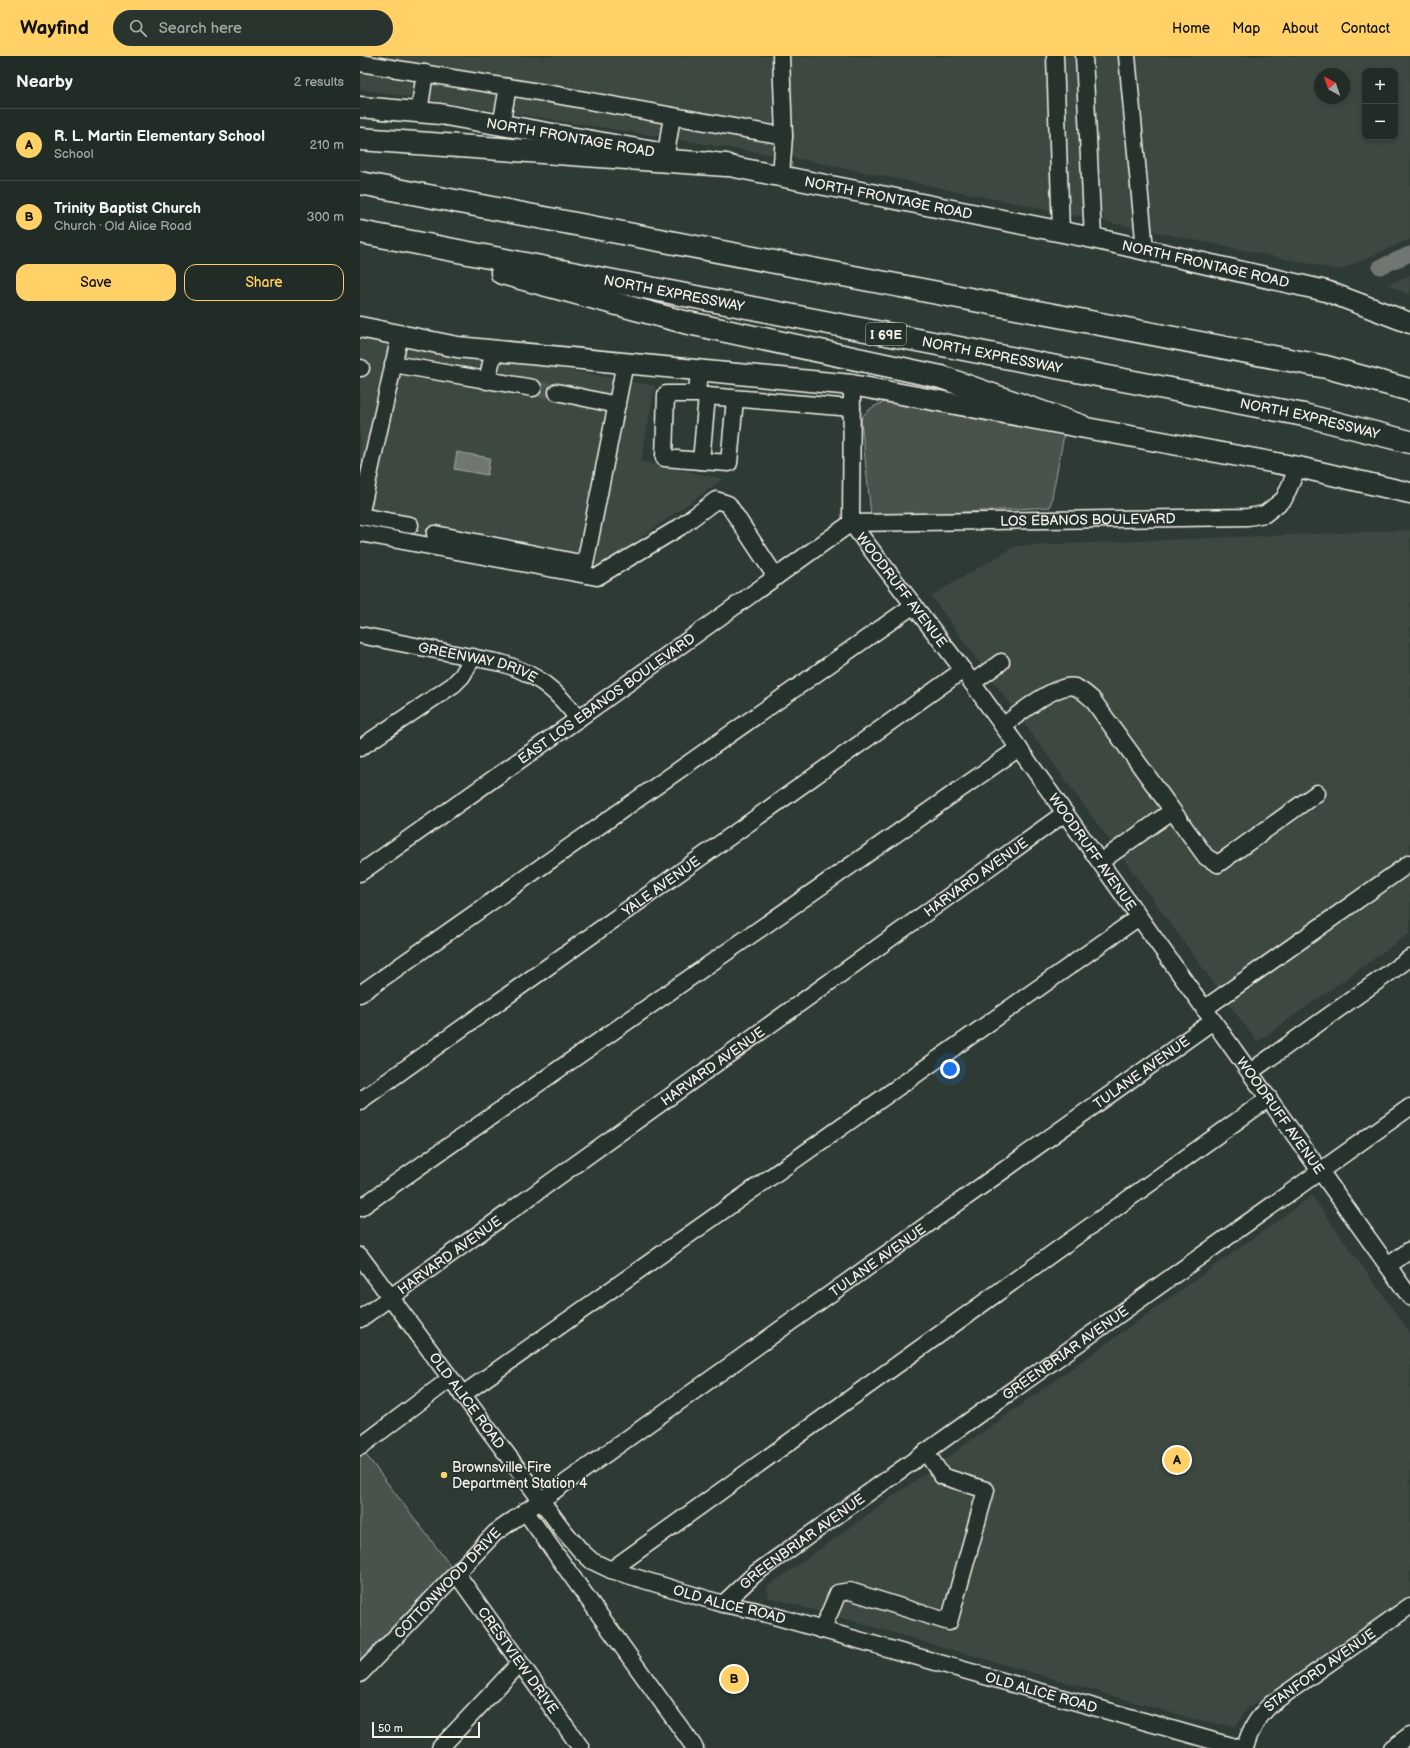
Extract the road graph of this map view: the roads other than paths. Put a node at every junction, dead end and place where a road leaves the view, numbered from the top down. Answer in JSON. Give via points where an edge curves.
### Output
{"nodes":[{"id":1,"x":781,"y":56,"type":"edge"},
{"id":2,"x":1055,"y":56,"type":"edge"},
{"id":3,"x":1084,"y":56,"type":"edge"},
{"id":4,"x":1126,"y":56,"type":"edge"},
{"id":5,"x":360,"y":63,"type":"edge"},
{"id":6,"x":425,"y":73,"type":"junction"},
{"id":7,"x":508,"y":87,"type":"junction"},
{"id":8,"x":360,"y":107,"type":"edge"},
{"id":9,"x":419,"y":112,"type":"junction"},
{"id":10,"x":672,"y":116,"type":"junction"},
{"id":11,"x":501,"y":125,"type":"junction"},
{"id":12,"x":784,"y":136,"type":"junction"},
{"id":13,"x":360,"y":139,"type":"edge"},
{"id":14,"x":666,"y":154,"type":"junction"},
{"id":15,"x":726,"y":165,"type":"junction"},
{"id":16,"x":781,"y":176,"type":"junction"},
{"id":17,"x":360,"y":184,"type":"edge"},
{"id":18,"x":360,"y":232,"type":"edge"},
{"id":19,"x":1061,"y":232,"type":"junction"},
{"id":20,"x":360,"y":236,"type":"edge"},
{"id":21,"x":1093,"y":238,"type":"junction"},
{"id":22,"x":1145,"y":250,"type":"junction"},
{"id":23,"x":1410,"y":323,"type":"edge"},
{"id":24,"x":360,"y":327,"type":"edge"},
{"id":25,"x":400,"y":335,"type":"junction"},
{"id":26,"x":494,"y":350,"type":"junction"},
{"id":27,"x":625,"y":363,"type":"junction"},
{"id":28,"x":394,"y":364,"type":"junction"},
{"id":29,"x":699,"y":370,"type":"junction"},
{"id":30,"x":487,"y":381,"type":"junction"},
{"id":31,"x":852,"y":385,"type":"junction"},
{"id":32,"x":533,"y":388,"type":"tunnel mouth"},
{"id":33,"x":1410,"y":390,"type":"edge"},
{"id":34,"x":557,"y":392,"type":"tunnel mouth"},
{"id":35,"x":702,"y":395,"type":"junction"},
{"id":36,"x":735,"y":399,"type":"junction"},
{"id":37,"x":617,"y":404,"type":"junction"},
{"id":38,"x":852,"y":408,"type":"junction"},
{"id":39,"x":1081,"y":426,"type":"junction"},
{"id":40,"x":1410,"y":442,"type":"edge"},
{"id":41,"x":701,"y":461,"type":"junction"},
{"id":42,"x":1298,"y":467,"type":"junction"},
{"id":43,"x":1410,"y":493,"type":"edge"},
{"id":44,"x":851,"y":523,"type":"junction"},
{"id":45,"x":410,"y":525,"type":"dead end"},
{"id":46,"x":360,"y":533,"type":"edge"},
{"id":47,"x":435,"y":534,"type":"dead end"},
{"id":48,"x":776,"y":577,"type":"junction"},
{"id":49,"x":914,"y":605,"type":"junction"},
{"id":50,"x":360,"y":635,"type":"edge"},
{"id":51,"x":473,"y":657,"type":"junction"},
{"id":52,"x":1001,"y":662,"type":"dead end"},
{"id":53,"x":968,"y":677,"type":"junction"},
{"id":54,"x":578,"y":719,"type":"junction"},
{"id":55,"x":1003,"y":726,"type":"junction"},
{"id":56,"x":360,"y":748,"type":"edge"},
{"id":57,"x":1018,"y":748,"type":"junction"},
{"id":58,"x":1317,"y":793,"type":"dead end"},
{"id":59,"x":1172,"y":811,"type":"junction"},
{"id":60,"x":1065,"y":813,"type":"junction"},
{"id":61,"x":1100,"y":862,"type":"junction"},
{"id":62,"x":1410,"y":863,"type":"edge"},
{"id":63,"x":360,"y":873,"type":"edge"},
{"id":64,"x":1139,"y":916,"type":"junction"},
{"id":65,"x":1410,"y":958,"type":"edge"},
{"id":66,"x":360,"y":994,"type":"edge"},
{"id":67,"x":1209,"y":1015,"type":"junction"},
{"id":68,"x":1250,"y":1072,"type":"junction"},
{"id":69,"x":1269,"y":1098,"type":"junction"},
{"id":70,"x":360,"y":1101,"type":"edge"},
{"id":71,"x":1410,"y":1106,"type":"edge"},
{"id":72,"x":1320,"y":1170,"type":"junction"},
{"id":73,"x":360,"y":1208,"type":"edge"},
{"id":74,"x":1410,"y":1250,"type":"edge"},
{"id":75,"x":360,"y":1256,"type":"edge"},
{"id":76,"x":1388,"y":1266,"type":"junction"},
{"id":77,"x":390,"y":1297,"type":"junction"},
{"id":78,"x":1410,"y":1297,"type":"edge"},
{"id":79,"x":360,"y":1319,"type":"edge"},
{"id":80,"x":450,"y":1379,"type":"junction"},
{"id":81,"x":462,"y":1395,"type":"junction"},
{"id":82,"x":360,"y":1447,"type":"edge"},
{"id":83,"x":926,"y":1452,"type":"junction"},
{"id":84,"x":540,"y":1499,"type":"junction"},
{"id":85,"x":525,"y":1510,"type":"junction"},
{"id":86,"x":611,"y":1570,"type":"junction"},
{"id":87,"x":456,"y":1573,"type":"junction"},
{"id":88,"x":723,"y":1604,"type":"junction"},
{"id":89,"x":1410,"y":1606,"type":"edge"},
{"id":90,"x":822,"y":1630,"type":"junction"},
{"id":91,"x":520,"y":1663,"type":"junction"},
{"id":92,"x":360,"y":1674,"type":"edge"},
{"id":93,"x":1410,"y":1735,"type":"edge"},
{"id":94,"x":440,"y":1748,"type":"edge"},
{"id":95,"x":581,"y":1748,"type":"edge"},
{"id":96,"x":695,"y":1748,"type":"edge"},
{"id":97,"x":1238,"y":1748,"type":"edge"},
{"id":98,"x":1245,"y":1748,"type":"edge"},
{"id":99,"x":1392,"y":1748,"type":"edge"}],
"edges":[{"from":1,"to":12,"type":"street"},
{"from":2,"to":19,"type":"street"},
{"from":3,"to":21,"type":"street"},
{"from":4,"to":22,"type":"street"},
{"from":5,"to":6,"type":"street"},
{"from":6,"to":7,"type":"street"},
{"from":6,"to":9,"type":"street"},
{"from":7,"to":10,"type":"street"},
{"from":7,"to":11,"type":"street"},
{"from":8,"to":9,"type":"main road","name":"NORTH FRONTAGE ROAD"},
{"from":9,"to":11,"type":"main road","name":"NORTH FRONTAGE ROAD"},
{"from":10,"to":12,"type":"street"},
{"from":10,"to":14,"type":"street"},
{"from":11,"to":14,"type":"main road","name":"NORTH FRONTAGE ROAD"},
{"from":12,"to":16,"type":"street"},
{"from":13,"to":15,"type":"highway"},
{"from":14,"to":15,"type":"main road","name":"NORTH FRONTAGE ROAD"},
{"from":15,"to":16,"type":"main road","name":"NORTH FRONTAGE ROAD"},
{"from":16,"to":19,"type":"main road","name":"NORTH FRONTAGE ROAD"},
{"from":17,"to":33,"type":"highway","via":[[1326,367]]},
{"from":18,"to":40,"type":"highway","name":"NORTH EXPRESSWAY","number":"I 69E","via":[[1304,416]]},
{"from":19,"to":21,"type":"main road","name":"NORTH FRONTAGE ROAD"},
{"from":20,"to":39,"type":"highway","via":[[684,322],[941,377]]},
{"from":21,"to":22,"type":"main road","name":"NORTH FRONTAGE ROAD"},
{"from":22,"to":23,"type":"main road","name":"NORTH FRONTAGE ROAD","via":[[1326,291]]},
{"from":24,"to":25,"type":"main road"},
{"from":25,"to":26,"type":"main road"},
{"from":25,"to":28,"type":"street"},
{"from":26,"to":27,"type":"main road"},
{"from":26,"to":30,"type":"street"},
{"from":27,"to":29,"type":"main road"},
{"from":27,"to":37,"type":"street"},
{"from":28,"to":30,"type":"street"},
{"from":28,"to":45,"type":"street","via":[[360,516]]},
{"from":29,"to":31,"type":"main road"},
{"from":29,"to":35,"type":"street"},
{"from":30,"to":32,"type":"street"},
{"from":31,"to":38,"type":"street","name":"WOODRUFF AVENUE"},
{"from":31,"to":39,"type":"main road"},
{"from":34,"to":37,"type":"street"},
{"from":35,"to":36,"type":"street"},
{"from":35,"to":41,"type":"street"},
{"from":35,"to":41,"type":"street","via":[[666,394],[664,458]]},
{"from":36,"to":38,"type":"street"},
{"from":36,"to":41,"type":"street","via":[[729,463]]},
{"from":37,"to":47,"type":"street","via":[[585,564]]},
{"from":38,"to":44,"type":"street","name":"WOODRUFF AVENUE"},
{"from":39,"to":42,"type":"main road"},
{"from":42,"to":43,"type":"main road"},
{"from":42,"to":44,"type":"street","name":"LOS EBANOS BOULEVARD","via":[[1284,499],[1265,514],[1248,517]]},
{"from":44,"to":48,"type":"street","name":"EAST LOS EBANOS BOULEVARD"},
{"from":44,"to":49,"type":"street","name":"WOODRUFF AVENUE"},
{"from":46,"to":48,"type":"street","via":[[597,577],[680,527],[716,500],[728,504]]},
{"from":48,"to":54,"type":"street","name":"EAST LOS EBANOS BOULEVARD"},
{"from":49,"to":53,"type":"street","name":"WOODRUFF AVENUE"},
{"from":49,"to":66,"type":"street"},
{"from":50,"to":51,"type":"street","name":"GREENWAY DRIVE"},
{"from":51,"to":54,"type":"street","name":"GREENWAY DRIVE","via":[[518,668],[534,675],[556,693]]},
{"from":51,"to":56,"type":"street","via":[[462,676],[453,685]]},
{"from":52,"to":53,"type":"street","name":"YALE AVENUE"},
{"from":53,"to":55,"type":"street","name":"WOODRUFF AVENUE"},
{"from":53,"to":70,"type":"street","name":"YALE AVENUE"},
{"from":54,"to":63,"type":"street","name":"EAST LOS EBANOS BOULEVARD"},
{"from":55,"to":57,"type":"street","name":"WOODRUFF AVENUE"},
{"from":55,"to":59,"type":"street","via":[[1041,697],[1067,686],[1076,687],[1092,699]]},
{"from":57,"to":60,"type":"street","name":"WOODRUFF AVENUE"},
{"from":57,"to":73,"type":"street"},
{"from":58,"to":59,"type":"street","via":[[1218,864],[1206,857]]},
{"from":59,"to":61,"type":"street"},
{"from":60,"to":61,"type":"street","name":"WOODRUFF AVENUE"},
{"from":60,"to":77,"type":"street","name":"HARVARD AVENUE"},
{"from":61,"to":64,"type":"street","name":"WOODRUFF AVENUE"},
{"from":62,"to":67,"type":"street","name":"TULANE AVENUE","via":[[1225,993]]},
{"from":64,"to":67,"type":"street","name":"WOODRUFF AVENUE"},
{"from":64,"to":81,"type":"street"},
{"from":65,"to":68,"type":"street"},
{"from":67,"to":68,"type":"street","name":"WOODRUFF AVENUE"},
{"from":67,"to":84,"type":"street","name":"TULANE AVENUE"},
{"from":68,"to":69,"type":"street","name":"WOODRUFF AVENUE"},
{"from":69,"to":72,"type":"street","name":"WOODRUFF AVENUE"},
{"from":69,"to":86,"type":"street"},
{"from":71,"to":72,"type":"street","name":"GREENBRIAR AVENUE"},
{"from":72,"to":76,"type":"street","name":"WOODRUFF AVENUE"},
{"from":72,"to":83,"type":"street","name":"GREENBRIAR AVENUE"},
{"from":74,"to":76,"type":"street"},
{"from":75,"to":77,"type":"street","name":"OLD ALICE ROAD"},
{"from":76,"to":78,"type":"street","name":"WOODRUFF AVENUE"},
{"from":77,"to":79,"type":"street","name":"HARVARD AVENUE"},
{"from":77,"to":80,"type":"street","name":"OLD ALICE ROAD"},
{"from":80,"to":81,"type":"street","name":"OLD ALICE ROAD"},
{"from":80,"to":82,"type":"street"},
{"from":81,"to":84,"type":"street","name":"OLD ALICE ROAD"},
{"from":83,"to":88,"type":"street","name":"GREENBRIAR AVENUE","via":[[756,1573]]},
{"from":83,"to":90,"type":"street","via":[[942,1476],[986,1490],[949,1622],[850,1591],[838,1593]]},
{"from":84,"to":85,"type":"street","name":"COTTONWOOD DRIVE"},
{"from":84,"to":86,"type":"street","name":"OLD ALICE ROAD","via":[[581,1551],[592,1561]]},
{"from":85,"to":87,"type":"street","name":"COTTONWOOD DRIVE","via":[[495,1533]]},
{"from":85,"to":96,"type":"street"},
{"from":86,"to":88,"type":"street","name":"OLD ALICE ROAD"},
{"from":87,"to":91,"type":"street","name":"CRESTVIEW DRIVE"},
{"from":87,"to":92,"type":"street","name":"COTTONWOOD DRIVE"},
{"from":88,"to":90,"type":"street","name":"OLD ALICE ROAD"},
{"from":89,"to":98,"type":"street","name":"STANFORD AVENUE","via":[[1271,1704],[1261,1714],[1247,1738]]},
{"from":90,"to":97,"type":"street","name":"OLD ALICE ROAD"},
{"from":91,"to":94,"type":"street"},
{"from":91,"to":95,"type":"street","name":"CRESTVIEW DRIVE"},
{"from":93,"to":99,"type":"street"}]}
